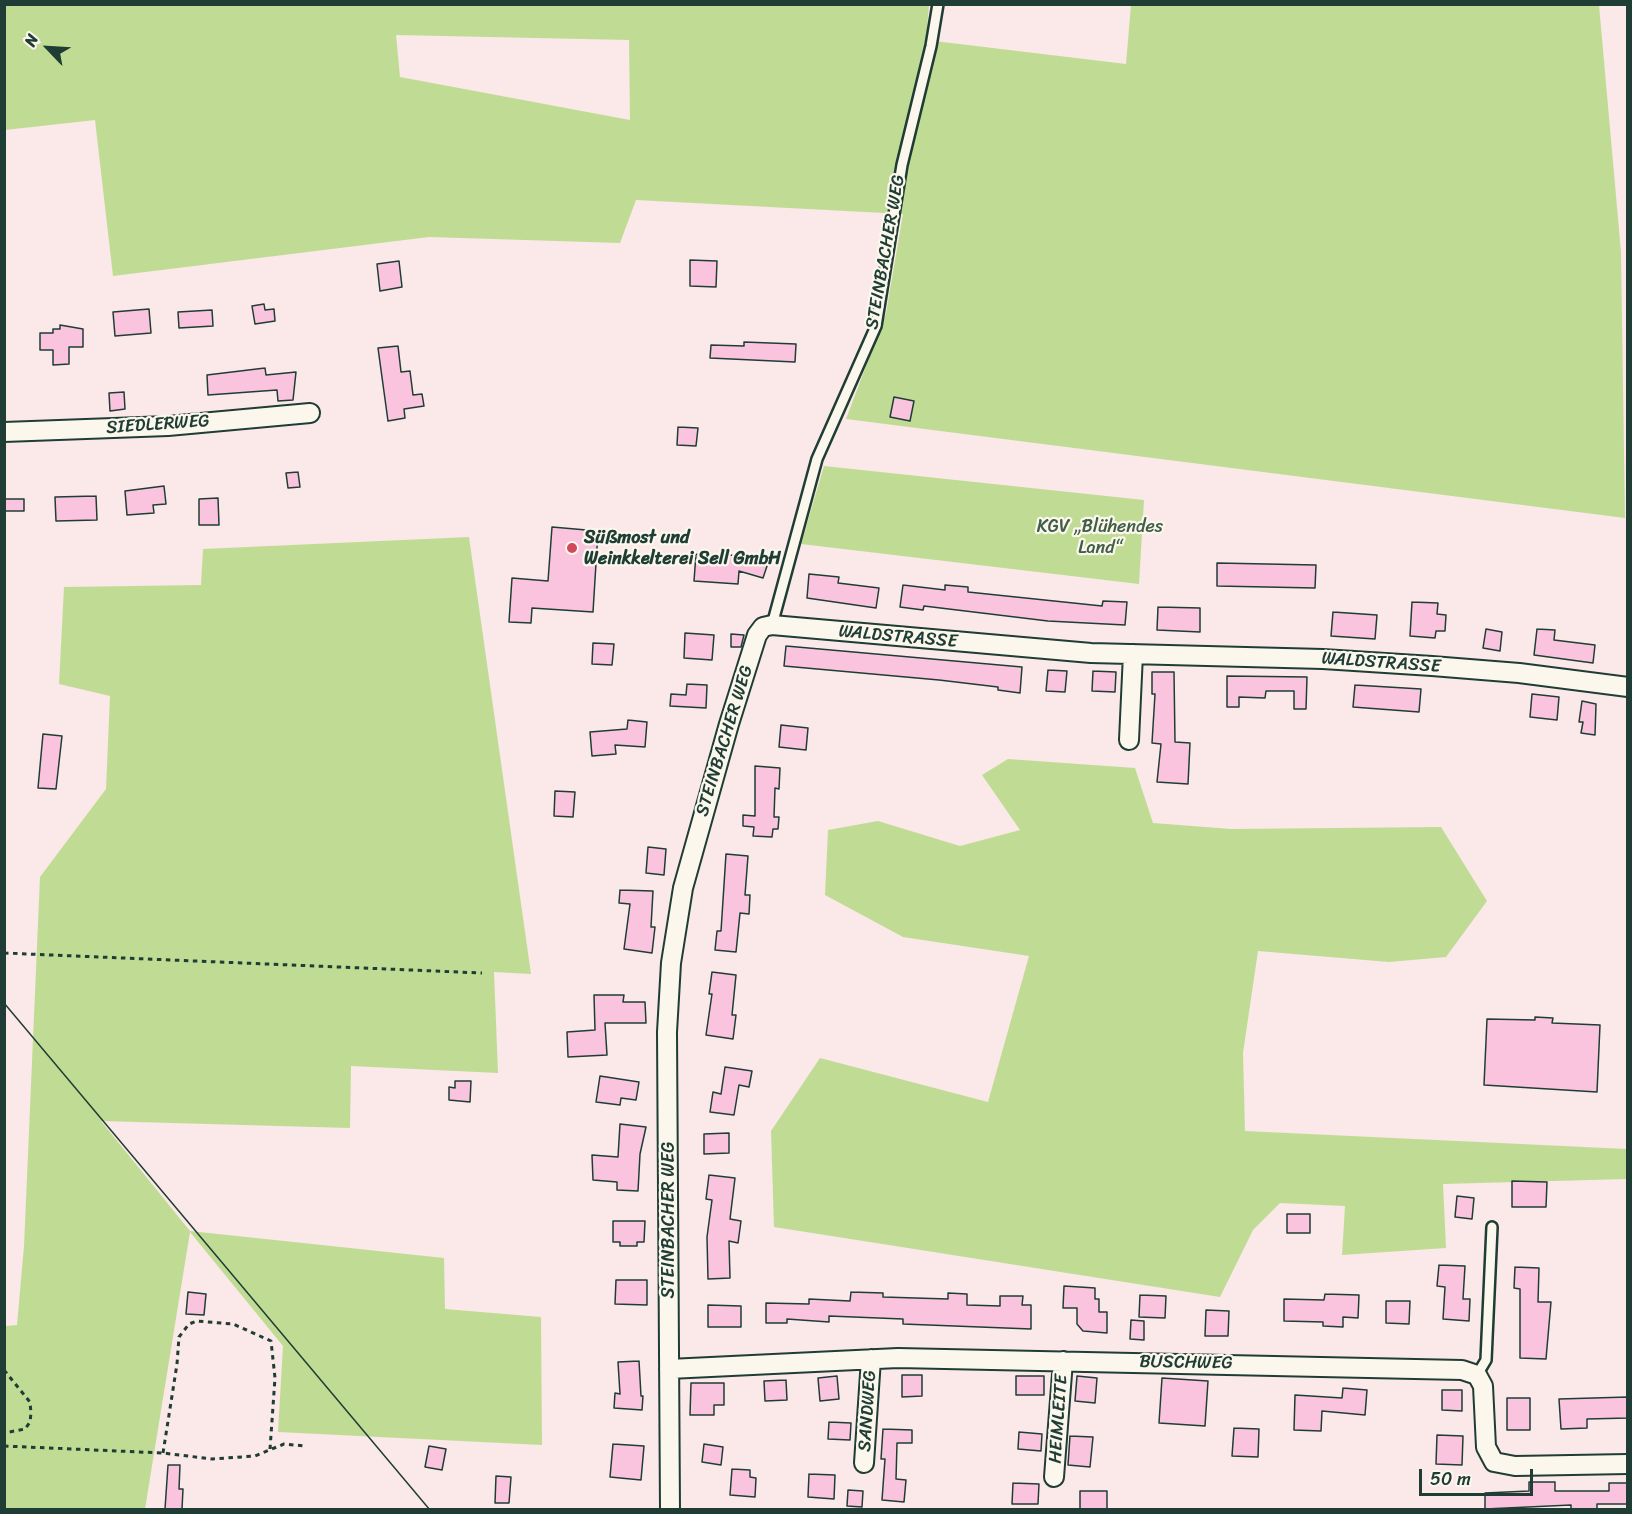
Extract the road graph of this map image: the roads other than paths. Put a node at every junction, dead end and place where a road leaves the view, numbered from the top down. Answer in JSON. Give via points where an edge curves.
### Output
{"nodes":[{"id":1,"x":938,"y":4,"type":"edge"},
{"id":2,"x":310,"y":412,"type":"dead end"},
{"id":3,"x":4,"y":432,"type":"edge"},
{"id":4,"x":772,"y":626,"type":"junction"},
{"id":5,"x":1133,"y":654,"type":"junction"},
{"id":6,"x":1628,"y":687,"type":"edge"},
{"id":7,"x":1129,"y":740,"type":"dead end"},
{"id":8,"x":1492,"y":1227,"type":"dead end"},
{"id":9,"x":871,"y":1359,"type":"junction"},
{"id":10,"x":1063,"y":1361,"type":"junction"},
{"id":11,"x":669,"y":1369,"type":"junction"},
{"id":12,"x":1477,"y":1375,"type":"junction"},
{"id":13,"x":864,"y":1463,"type":"dead end"},
{"id":14,"x":1628,"y":1464,"type":"edge"},
{"id":15,"x":1054,"y":1477,"type":"dead end"},
{"id":16,"x":670,"y":1509,"type":"edge"}],
"edges":[{"from":1,"to":4,"type":"lane","name":"STEINBACHER WEG","via":[[902,165],[876,326],[817,459]]},
{"from":2,"to":3,"type":"street","name":"SIEDLERWEG","via":[[168,426]]},
{"from":4,"to":5,"type":"street","name":"WALDSTRASSE","via":[[1032,650]]},
{"from":4,"to":11,"type":"street","name":"STEINBACHER WEG","via":[[763,627],[757,635],[729,724],[683,888],[671,963],[667,1032]]},
{"from":5,"to":6,"type":"street","name":"WALDSTRASSE","via":[[1311,658],[1432,666]]},
{"from":5,"to":7,"type":"street"},
{"from":8,"to":12,"type":"lane","via":[[1485,1360]]},
{"from":9,"to":10,"type":"street","name":"BUSCHWEG"},
{"from":9,"to":11,"type":"street","name":"BUSCHWEG"},
{"from":9,"to":13,"type":"street","name":"SANDWEG"},
{"from":10,"to":12,"type":"street","name":"BUSCHWEG","via":[[1462,1370]]},
{"from":10,"to":15,"type":"street","name":"HEIMLEITE"},
{"from":11,"to":16,"type":"street","name":"STEINBACHER WEG"},
{"from":12,"to":14,"type":"street","via":[[1483,1386],[1486,1447],[1494,1462],[1515,1466]]}]}
